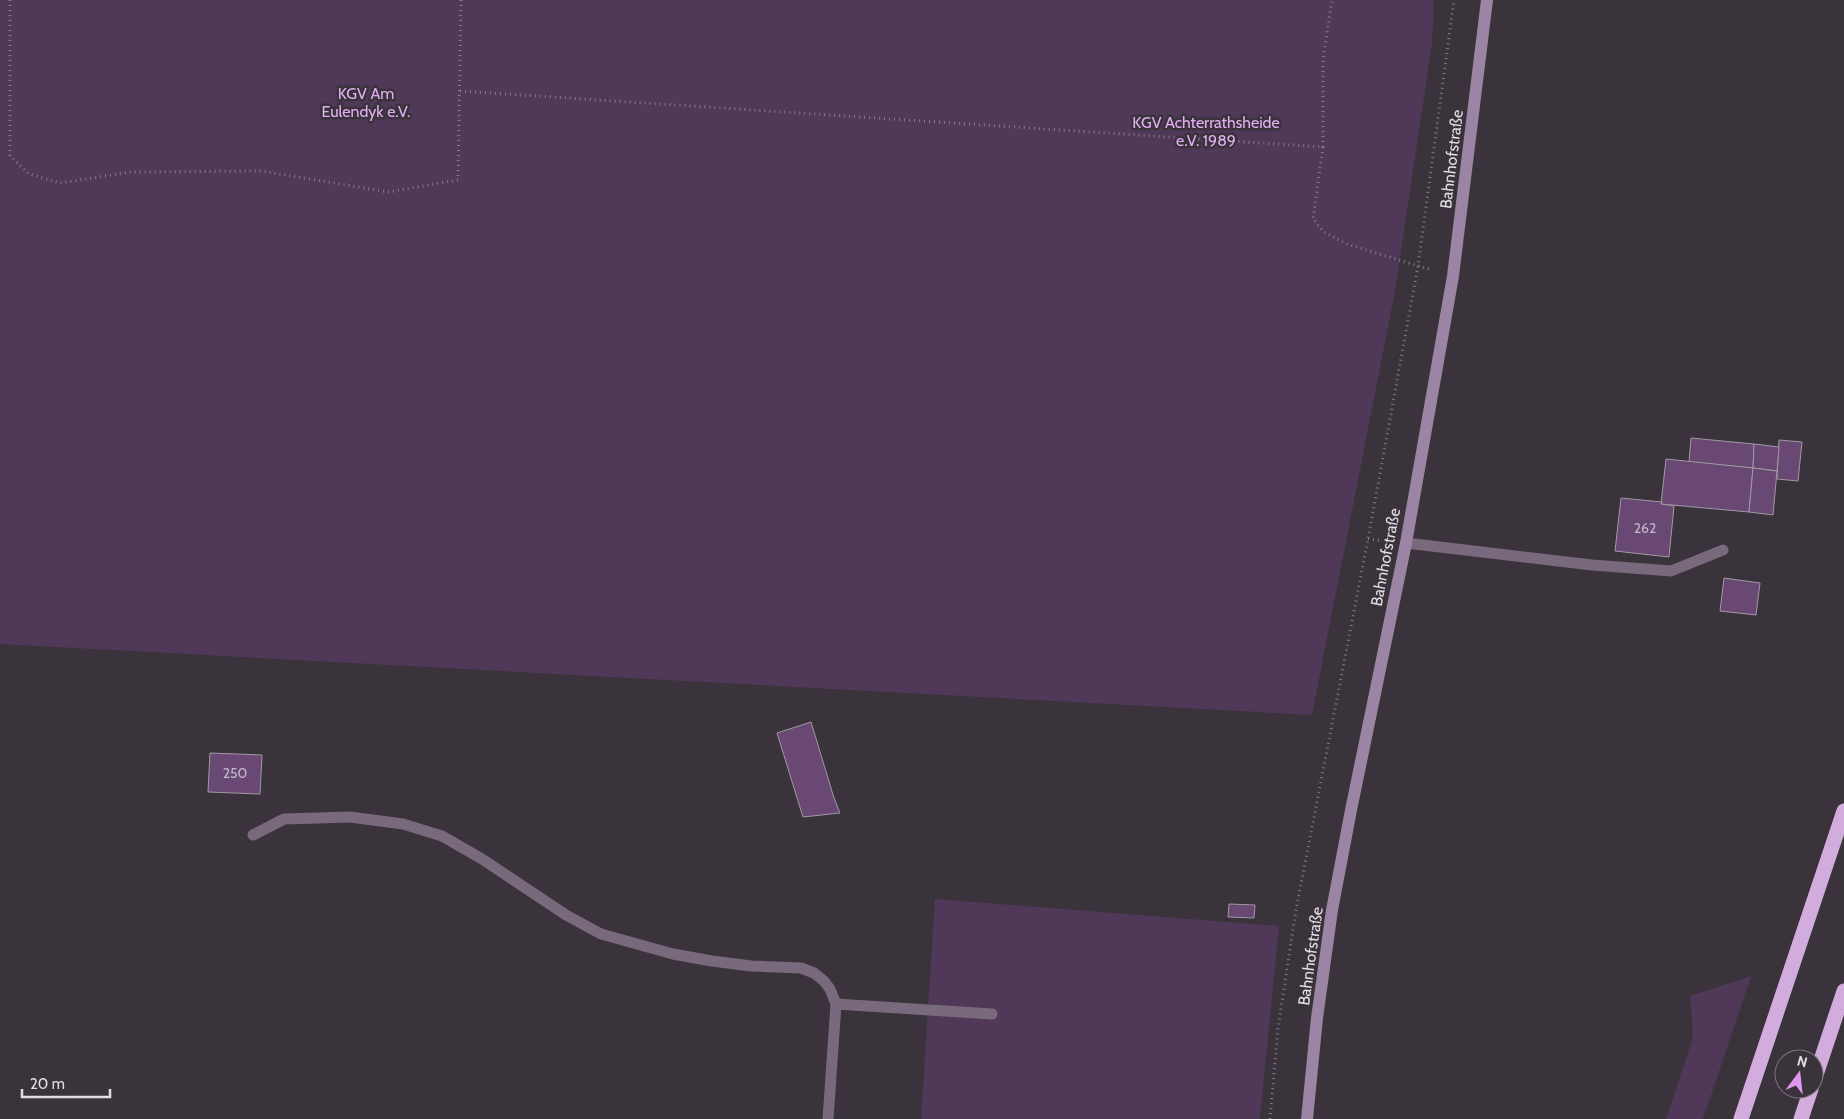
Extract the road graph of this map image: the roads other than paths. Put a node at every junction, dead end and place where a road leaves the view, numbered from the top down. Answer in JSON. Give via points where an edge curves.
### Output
{"nodes":[{"id":1,"x":1487,"y":0,"type":"edge"},
{"id":2,"x":1406,"y":543,"type":"junction"},
{"id":3,"x":1723,"y":550,"type":"dead end"},
{"id":4,"x":1844,"y":811,"type":"edge"},
{"id":5,"x":254,"y":835,"type":"dead end"},
{"id":6,"x":1844,"y":991,"type":"edge"},
{"id":7,"x":836,"y":1004,"type":"junction"},
{"id":8,"x":992,"y":1014,"type":"dead end"},
{"id":9,"x":1824,"y":1051,"type":"edge"},
{"id":10,"x":1808,"y":1099,"type":"edge"},
{"id":11,"x":828,"y":1119,"type":"edge"},
{"id":12,"x":1307,"y":1119,"type":"edge"},
{"id":13,"x":1741,"y":1119,"type":"edge"},
{"id":14,"x":1801,"y":1119,"type":"edge"}],
"edges":[{"from":1,"to":2,"type":"main road","name":"Bahnhofstraße","via":[[1452,276]]},
{"from":2,"to":3,"type":"lane","via":[[1671,571]]},
{"from":2,"to":12,"type":"main road","name":"Bahnhofstraße","via":[[1332,910]]},
{"from":4,"to":13,"type":"highway"},
{"from":5,"to":7,"type":"lane","via":[[284,818],[350,817],[403,824],[442,836],[601,934],[712,961],[800,968],[824,981]]},
{"from":6,"to":9,"type":"highway"},
{"from":7,"to":8,"type":"lane"},
{"from":7,"to":11,"type":"lane"},
{"from":10,"to":14,"type":"highway"}]}
